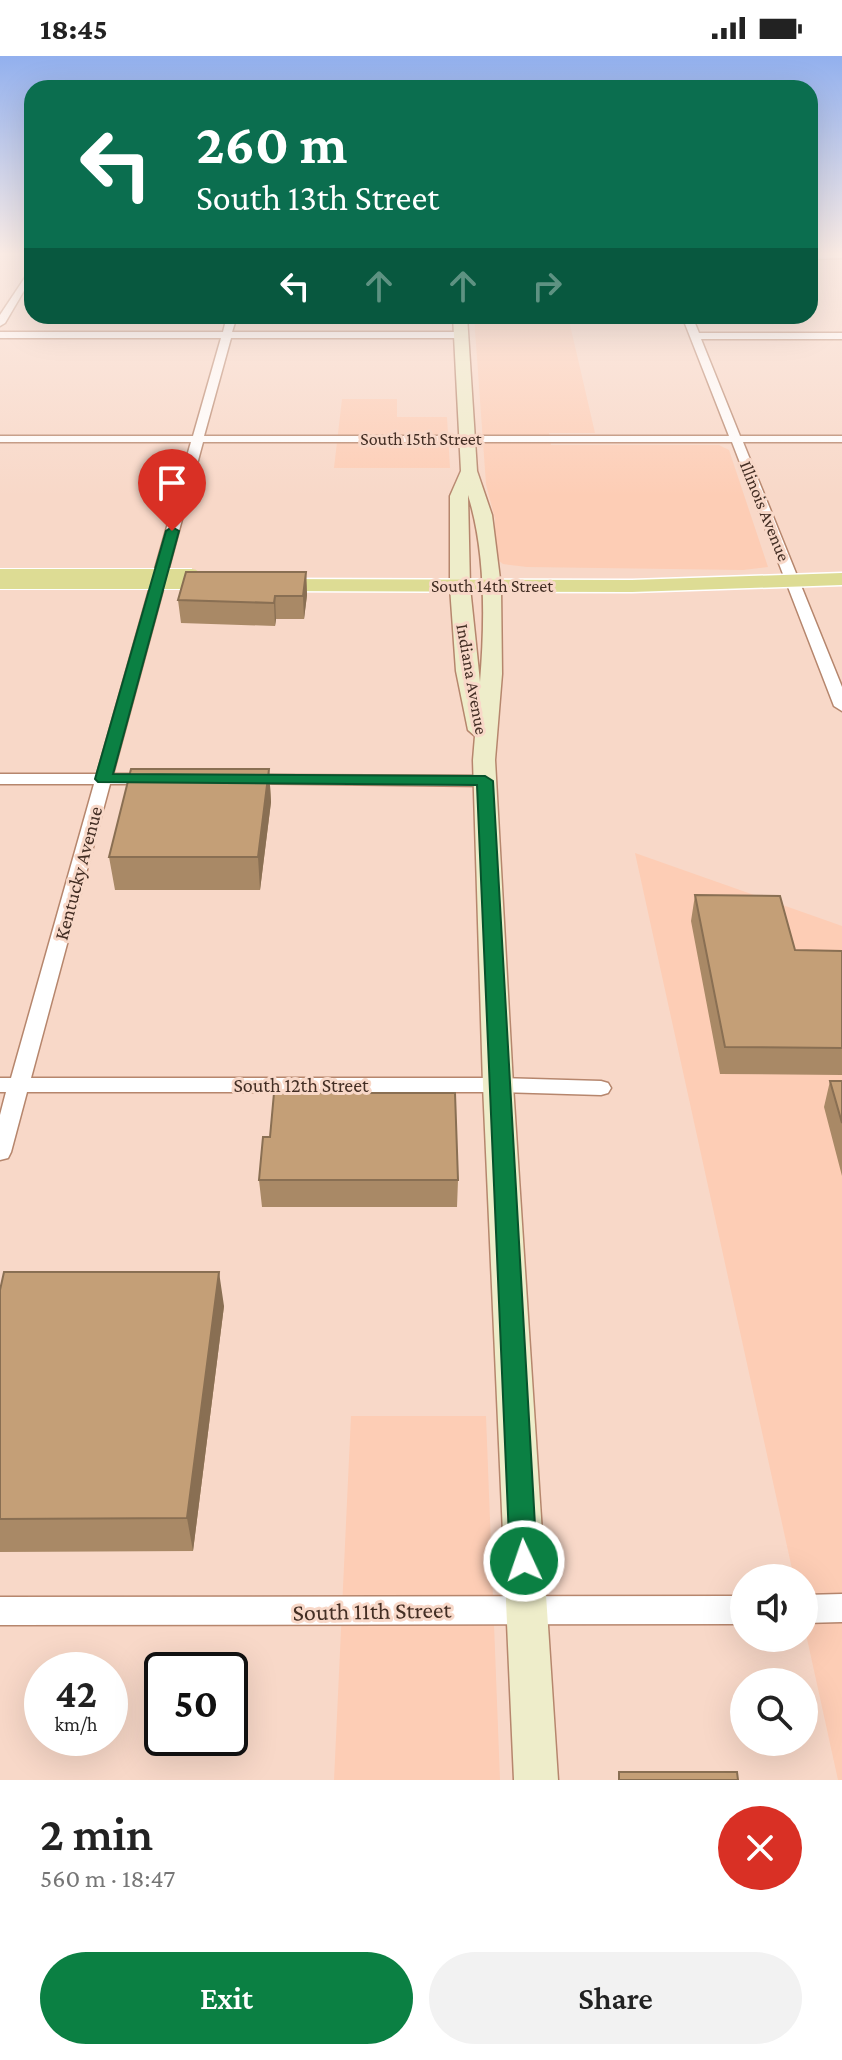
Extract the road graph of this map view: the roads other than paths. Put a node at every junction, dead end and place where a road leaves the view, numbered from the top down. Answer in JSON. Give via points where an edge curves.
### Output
{"nodes":[{"id":1,"x":0,"y":335,"type":"edge"},
{"id":2,"x":227,"y":335,"type":"junction"},
{"id":3,"x":461,"y":335,"type":"joint"},
{"id":4,"x":695,"y":336,"type":"joint"},
{"id":5,"x":842,"y":336,"type":"edge"},
{"id":6,"x":0,"y":439,"type":"edge"},
{"id":7,"x":198,"y":439,"type":"junction"},
{"id":8,"x":468,"y":439,"type":"junction"},
{"id":9,"x":736,"y":439,"type":"junction"},
{"id":10,"x":842,"y":439,"type":"edge"},
{"id":11,"x":469,"y":471,"type":"junction"},
{"id":12,"x":0,"y":579,"type":"edge"},
{"id":13,"x":247,"y":579,"type":"edge"},
{"id":14,"x":791,"y":579,"type":"junction"},
{"id":15,"x":842,"y":579,"type":"edge"},
{"id":16,"x":216,"y":580,"type":"edge"},
{"id":17,"x":460,"y":580,"type":"junction"},
{"id":18,"x":491,"y":580,"type":"junction"},
{"id":19,"x":842,"y":706,"type":"edge"},
{"id":20,"x":484,"y":745,"type":"junction"},
{"id":21,"x":0,"y":779,"type":"edge"},
{"id":22,"x":104,"y":779,"type":"junction"},
{"id":23,"x":167,"y":779,"type":"edge"},
{"id":24,"x":231,"y":780,"type":"edge"},
{"id":25,"x":485,"y":781,"type":"junction"},
{"id":26,"x":9,"y":1085,"type":"edge"},
{"id":27,"x":498,"y":1085,"type":"junction"},
{"id":28,"x":601,"y":1088,"type":"dead end"},
{"id":29,"x":0,"y":1152,"type":"edge"},
{"id":30,"x":842,"y":1608,"type":"edge"},
{"id":31,"x":818,"y":1609,"type":"edge"},
{"id":32,"x":526,"y":1610,"type":"junction"},
{"id":33,"x":730,"y":1610,"type":"edge"},
{"id":34,"x":0,"y":1611,"type":"edge"},
{"id":35,"x":536,"y":1780,"type":"edge"}],
"edges":[{"from":1,"to":2,"type":"street"},
{"from":2,"to":3,"type":"street"},
{"from":2,"to":7,"type":"street","name":"Kentucky Avenue"},
{"from":3,"to":8,"type":"main road","name":"Indiana Avenue"},
{"from":4,"to":5,"type":"street"},
{"from":4,"to":9,"type":"street","name":"Illinois Avenue"},
{"from":6,"to":7,"type":"street","name":"South 15th Street"},
{"from":7,"to":8,"type":"street","name":"South 15th Street"},
{"from":7,"to":22,"type":"street","name":"Kentucky Avenue"},
{"from":8,"to":9,"type":"street","name":"South 15th Street"},
{"from":8,"to":11,"type":"main road","name":"Indiana Avenue"},
{"from":9,"to":10,"type":"street","name":"South 15th Street"},
{"from":9,"to":14,"type":"street","name":"Illinois Avenue"},
{"from":11,"to":17,"type":"main road","name":"Indiana Avenue","via":[[459,496]]},
{"from":11,"to":18,"type":"main road","name":"Indiana Avenue","via":[[483,515]]},
{"from":12,"to":16,"type":"main road","bridge":true},
{"from":13,"to":17,"type":"main road","name":"South 14th Street"},
{"from":14,"to":15,"type":"main road","name":"South 14th Street"},
{"from":14,"to":18,"type":"main road","name":"South 14th Street","via":[[711,584]]},
{"from":14,"to":19,"type":"street","name":"Illinois Avenue"},
{"from":17,"to":18,"type":"main road","name":"South 14th Street"},
{"from":17,"to":20,"type":"main road","name":"Indiana Avenue","via":[[467,671]]},
{"from":18,"to":20,"type":"main road","name":"Indiana Avenue"},
{"from":20,"to":25,"type":"main road","name":"Indiana Avenue"},
{"from":21,"to":22,"type":"street"},
{"from":22,"to":23,"type":"street"},
{"from":22,"to":26,"type":"street","name":"Kentucky Avenue"},
{"from":24,"to":25,"type":"street"},
{"from":25,"to":27,"type":"main road","name":"Indiana Avenue"},
{"from":26,"to":27,"type":"street","name":"South 12th Street"},
{"from":26,"to":29,"type":"street","name":"Kentucky Avenue"},
{"from":27,"to":28,"type":"street","name":"South 12th Street"},
{"from":27,"to":32,"type":"main road","name":"Indiana Avenue"},
{"from":30,"to":31,"type":"street"},
{"from":32,"to":33,"type":"street","name":"South 11th Street"},
{"from":32,"to":34,"type":"street","name":"South 11th Street"},
{"from":32,"to":35,"type":"main road","name":"Indiana Avenue"}]}
